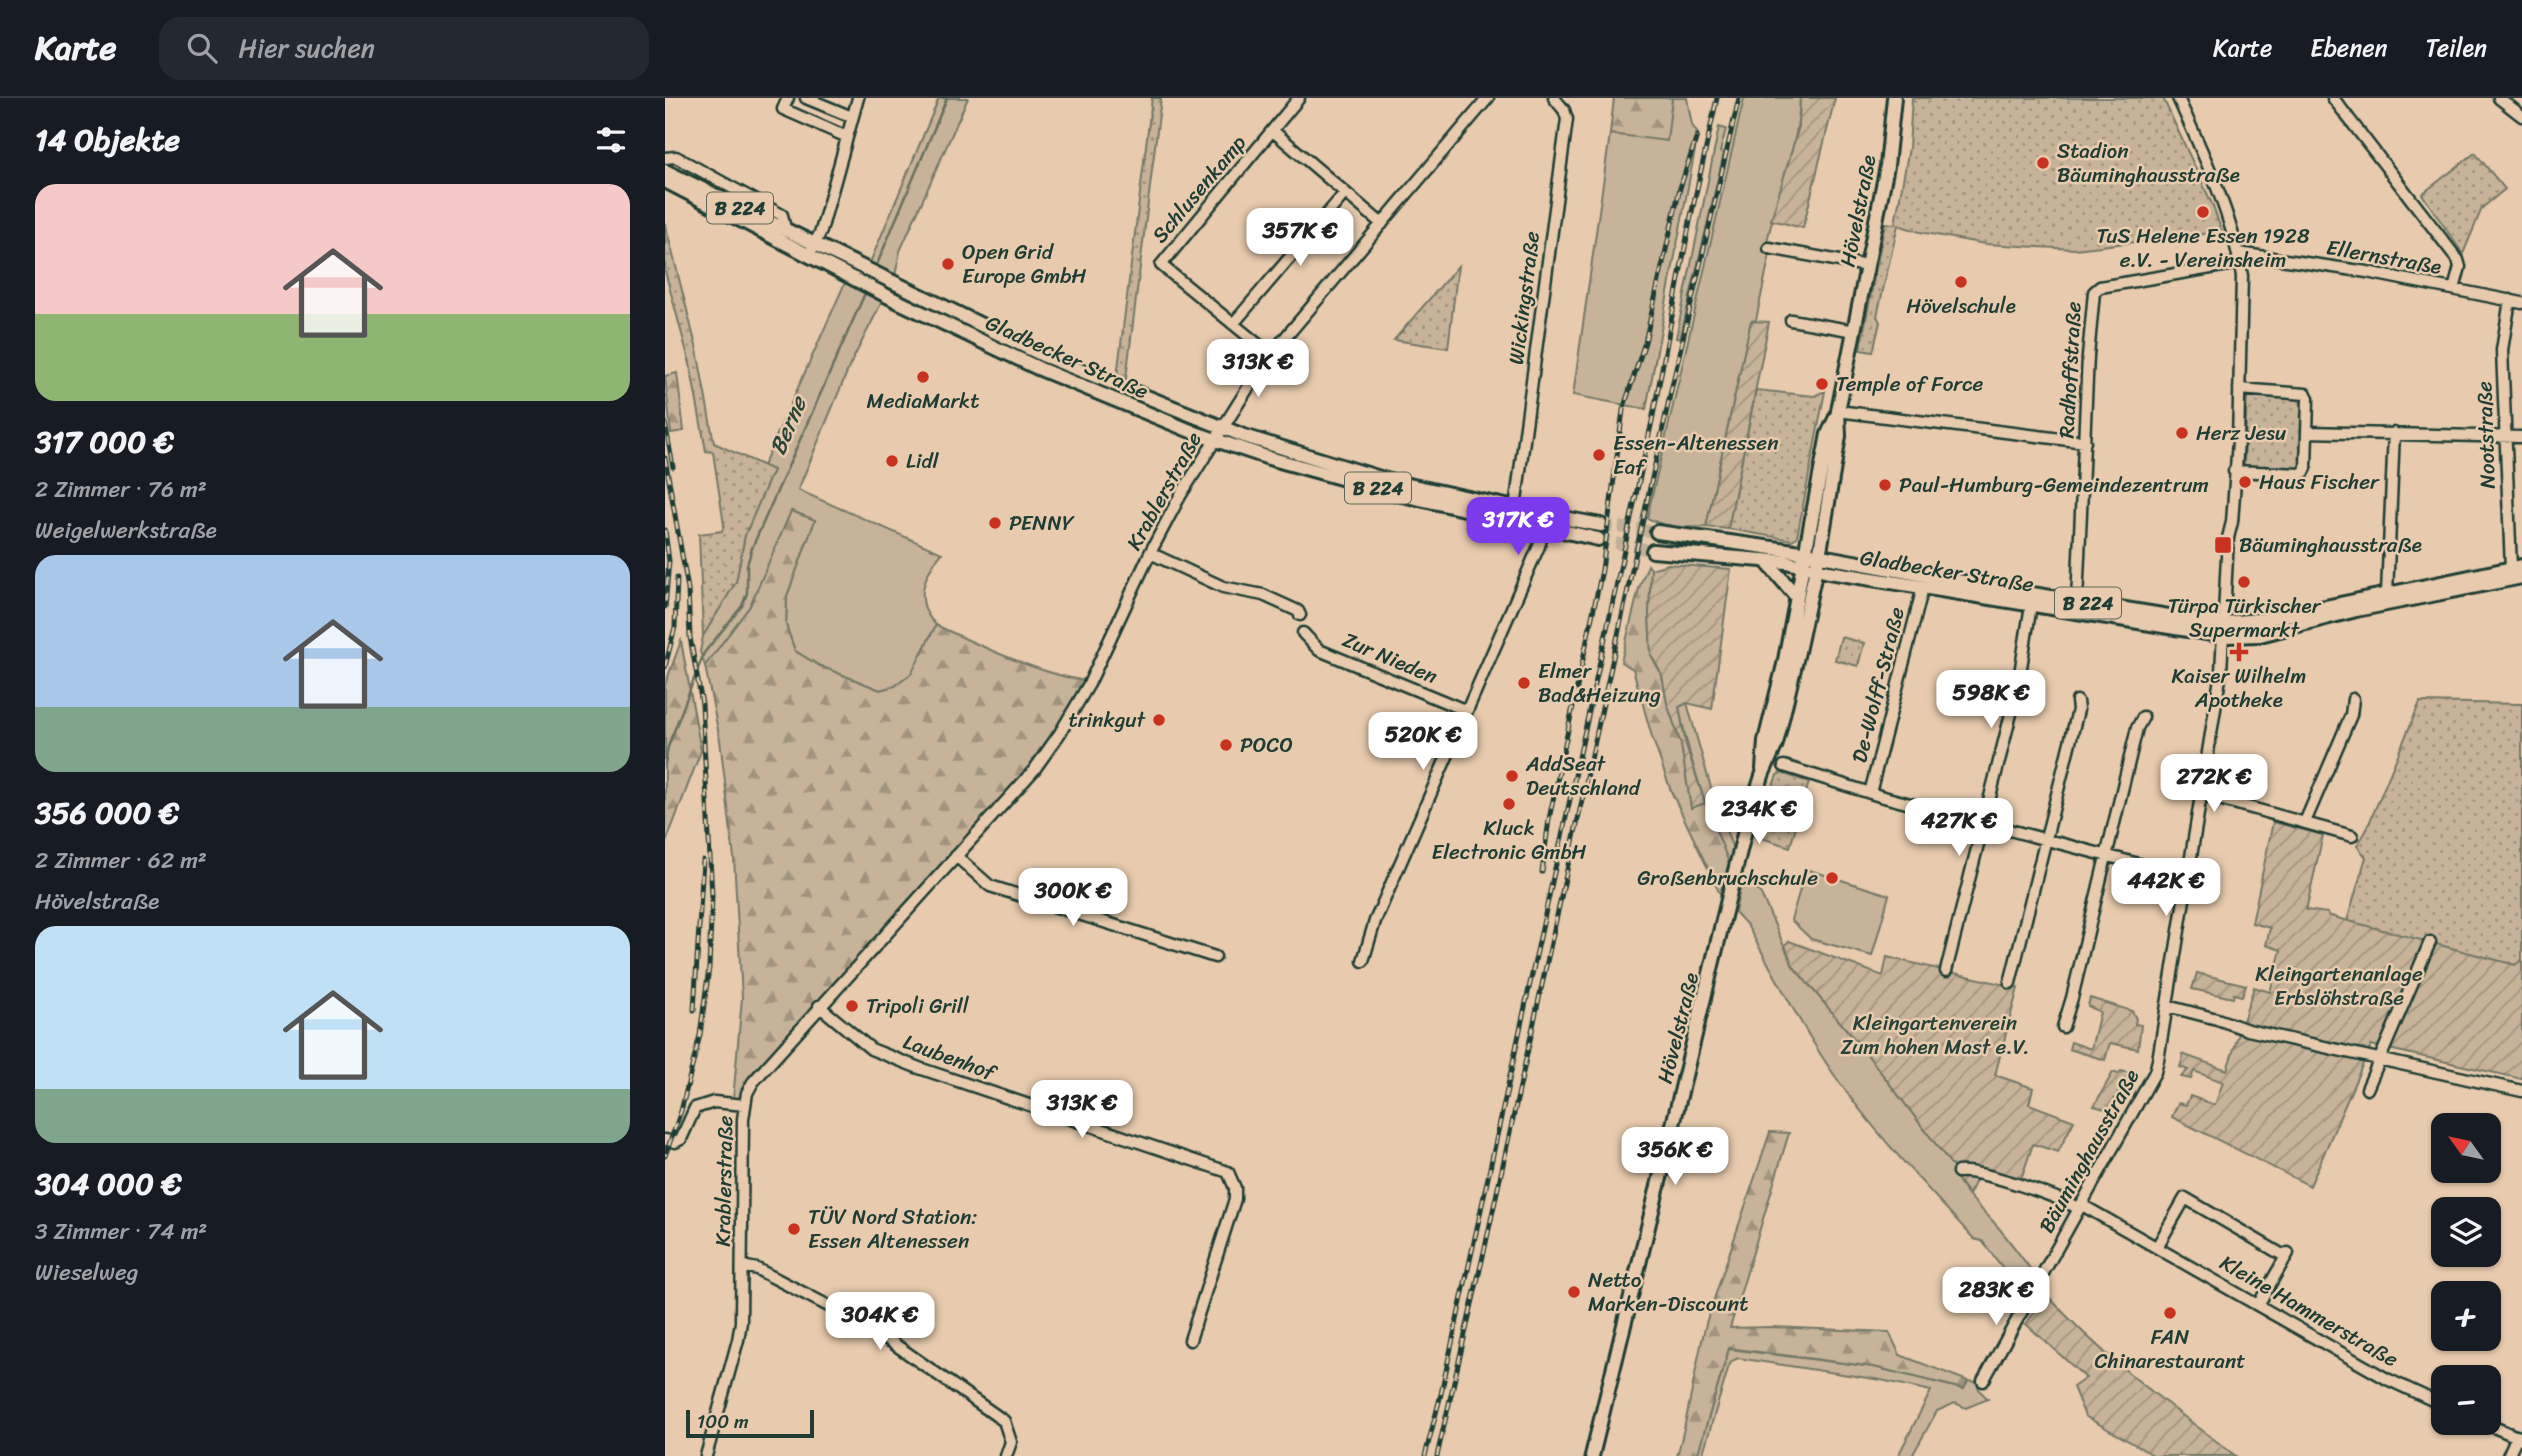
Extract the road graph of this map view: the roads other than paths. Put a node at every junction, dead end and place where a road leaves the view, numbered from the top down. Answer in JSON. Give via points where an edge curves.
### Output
{"nodes":[{"id":1,"x":806,"y":98,"type":"edge"},
{"id":2,"x":858,"y":98,"type":"edge"},
{"id":3,"x":1299,"y":98,"type":"edge"},
{"id":4,"x":1488,"y":98,"type":"edge"},
{"id":5,"x":1554,"y":98,"type":"edge"},
{"id":6,"x":1893,"y":98,"type":"edge"},
{"id":7,"x":2178,"y":98,"type":"edge"},
{"id":8,"x":2333,"y":98,"type":"edge"},
{"id":9,"x":2499,"y":98,"type":"edge"},
{"id":10,"x":784,"y":99,"type":"edge"},
{"id":11,"x":2522,"y":116,"type":"edge"},
{"id":12,"x":852,"y":117,"type":"junction"},
{"id":13,"x":1273,"y":131,"type":"junction"},
{"id":14,"x":847,"y":137,"type":"junction"},
{"id":15,"x":665,"y":158,"type":"edge"},
{"id":16,"x":665,"y":171,"type":"edge"},
{"id":17,"x":665,"y":181,"type":"edge"},
{"id":18,"x":1345,"y":193,"type":"junction"},
{"id":19,"x":1382,"y":224,"type":"junction"},
{"id":20,"x":785,"y":229,"type":"junction"},
{"id":21,"x":1769,"y":248,"type":"dead end"},
{"id":22,"x":812,"y":250,"type":"junction"},
{"id":23,"x":2239,"y":258,"type":"junction"},
{"id":24,"x":1867,"y":266,"type":"junction"},
{"id":25,"x":2454,"y":289,"type":"junction"},
{"id":26,"x":2510,"y":300,"type":"junction"},
{"id":27,"x":2522,"y":303,"type":"edge"},
{"id":28,"x":1791,"y":320,"type":"dead end"},
{"id":29,"x":1233,"y":324,"type":"junction"},
{"id":30,"x":1854,"y":331,"type":"junction"},
{"id":31,"x":1270,"y":354,"type":"junction"},
{"id":32,"x":1054,"y":360,"type":"junction"},
{"id":33,"x":1040,"y":369,"type":"junction"},
{"id":34,"x":2239,"y":389,"type":"junction"},
{"id":35,"x":1838,"y":411,"type":"junction"},
{"id":36,"x":1222,"y":427,"type":"junction"},
{"id":37,"x":2307,"y":432,"type":"junction"},
{"id":38,"x":2394,"y":433,"type":"junction"},
{"id":39,"x":2505,"y":437,"type":"junction"},
{"id":40,"x":2522,"y":437,"type":"edge"},
{"id":41,"x":1214,"y":440,"type":"junction"},
{"id":42,"x":2085,"y":442,"type":"junction"},
{"id":43,"x":2234,"y":471,"type":"junction"},
{"id":44,"x":1515,"y":508,"type":"junction"},
{"id":45,"x":1546,"y":522,"type":"junction"},
{"id":46,"x":1601,"y":525,"type":"tunnel mouth"},
{"id":47,"x":1657,"y":532,"type":"tunnel mouth"},
{"id":48,"x":1598,"y":540,"type":"tunnel mouth"},
{"id":49,"x":1653,"y":551,"type":"tunnel mouth"},
{"id":50,"x":1150,"y":553,"type":"junction"},
{"id":51,"x":1804,"y":559,"type":"junction"},
{"id":52,"x":1765,"y":560,"type":"junction"},
{"id":53,"x":1817,"y":562,"type":"junction"},
{"id":54,"x":2516,"y":567,"type":"edge"},
{"id":55,"x":2522,"y":577,"type":"edge"},
{"id":56,"x":1923,"y":587,"type":"junction"},
{"id":57,"x":2387,"y":593,"type":"junction"},
{"id":58,"x":1796,"y":596,"type":"junction"},
{"id":59,"x":2077,"y":601,"type":"junction"},
{"id":60,"x":2031,"y":605,"type":"junction"},
{"id":61,"x":1300,"y":615,"type":"dead end"},
{"id":62,"x":2225,"y":630,"type":"junction"},
{"id":63,"x":1303,"y":633,"type":"dead end"},
{"id":64,"x":2353,"y":699,"type":"dead end"},
{"id":65,"x":2077,"y":701,"type":"dead end"},
{"id":66,"x":1467,"y":711,"type":"junction"},
{"id":67,"x":2143,"y":717,"type":"dead end"},
{"id":68,"x":1784,"y":766,"type":"dead end"},
{"id":69,"x":1763,"y":773,"type":"junction"},
{"id":70,"x":1870,"y":793,"type":"junction"},
{"id":71,"x":2201,"y":794,"type":"junction"},
{"id":72,"x":2305,"y":821,"type":"junction"},
{"id":73,"x":1984,"y":824,"type":"junction"},
{"id":74,"x":2352,"y":836,"type":"dead end"},
{"id":75,"x":2045,"y":841,"type":"junction"},
{"id":76,"x":956,"y":856,"type":"junction"},
{"id":77,"x":2106,"y":857,"type":"junction"},
{"id":78,"x":2188,"y":877,"type":"junction"},
{"id":79,"x":2430,"y":942,"type":"dead end"},
{"id":80,"x":1215,"y":957,"type":"dead end"},
{"id":81,"x":1363,"y":961,"type":"dead end"},
{"id":82,"x":1946,"y":971,"type":"dead end"},
{"id":83,"x":2010,"y":983,"type":"dead end"},
{"id":84,"x":819,"y":1006,"type":"junction"},
{"id":85,"x":2167,"y":1006,"type":"junction"},
{"id":86,"x":2063,"y":1027,"type":"dead end"},
{"id":87,"x":2380,"y":1058,"type":"junction"},
{"id":88,"x":2367,"y":1089,"type":"dead end"},
{"id":89,"x":2522,"y":1091,"type":"edge"},
{"id":90,"x":745,"y":1105,"type":"junction"},
{"id":91,"x":665,"y":1140,"type":"edge"},
{"id":92,"x":1958,"y":1172,"type":"dead end"},
{"id":93,"x":2080,"y":1207,"type":"junction"},
{"id":94,"x":2157,"y":1247,"type":"junction"},
{"id":95,"x":742,"y":1266,"type":"junction"},
{"id":96,"x":2258,"y":1305,"type":"junction"},
{"id":97,"x":1190,"y":1340,"type":"dead end"},
{"id":98,"x":1983,"y":1381,"type":"dead end"},
{"id":99,"x":2431,"y":1399,"type":"edge"},
{"id":100,"x":2501,"y":1430,"type":"edge"},
{"id":101,"x":2519,"y":1438,"type":"edge"},
{"id":102,"x":706,"y":1456,"type":"edge"},
{"id":103,"x":1006,"y":1456,"type":"edge"},
{"id":104,"x":1592,"y":1456,"type":"edge"},
{"id":105,"x":2508,"y":1456,"type":"edge"}],
"edges":[{"from":1,"to":12,"type":"street"},
{"from":2,"to":12,"type":"street"},
{"from":3,"to":13,"type":"street","name":"Schlusenkamp"},
{"from":4,"to":19,"type":"street","name":"Krablerstraße"},
{"from":5,"to":44,"type":"street","name":"Wickingstraße","via":[[1567,119]]},
{"from":6,"to":24,"type":"main road","name":"Hövelstraße","via":[[1887,166]]},
{"from":7,"to":23,"type":"street","name":"Bäuminghausstraße","via":[[2223,199]]},
{"from":8,"to":25,"type":"street","via":[[2458,260]]},
{"from":9,"to":11,"type":"street"},
{"from":10,"to":14,"type":"street","via":[[783,109]]},
{"from":12,"to":14,"type":"street"},
{"from":13,"to":18,"type":"street","name":"Schlusenkamp"},
{"from":13,"to":29,"type":"street","name":"Schlusenkamp","via":[[1161,265]]},
{"from":14,"to":22,"type":"street"},
{"from":15,"to":20,"type":"street","name":"Gladbecker Straße","via":[[676,157],[782,215]]},
{"from":16,"to":20,"type":"main road","name":"Gladbecker Straße","number":"B 224"},
{"from":17,"to":22,"type":"main road","name":"Gladbecker Straße","number":"B 224"},
{"from":18,"to":19,"type":"street","name":"Schlusenkamp"},
{"from":18,"to":29,"type":"street"},
{"from":19,"to":31,"type":"street","name":"Krablerstraße"},
{"from":20,"to":22,"type":"main road","name":"Gladbecker Straße","number":"B 224"},
{"from":21,"to":24,"type":"street"},
{"from":22,"to":32,"type":"main road","name":"Gladbecker Straße","number":"B 224","via":[[883,276]]},
{"from":22,"to":33,"type":"main road","name":"Gladbecker Straße","number":"B 224","via":[[861,282]]},
{"from":23,"to":25,"type":"street","name":"Ellernstraße","via":[[2367,272]]},
{"from":23,"to":34,"type":"street","name":"Bäuminghausstraße"},
{"from":23,"to":42,"type":"street","name":"Radhoffstraße","via":[[2097,288],[2092,296]]},
{"from":24,"to":30,"type":"main road","name":"Hövelstraße"},
{"from":25,"to":26,"type":"street","name":"Ellernstraße"},
{"from":26,"to":27,"type":"street","name":"Ellernstraße"},
{"from":26,"to":39,"type":"street","name":"Nootstraße","via":[[2503,350]]},
{"from":28,"to":30,"type":"street"},
{"from":29,"to":31,"type":"street","name":"Schlusenkamp"},
{"from":30,"to":35,"type":"main road","name":"Hövelstraße"},
{"from":31,"to":36,"type":"street","name":"Krablerstraße"},
{"from":32,"to":33,"type":"main road"},
{"from":32,"to":36,"type":"main road","name":"Gladbecker Straße","number":"B 224"},
{"from":33,"to":41,"type":"main road","name":"Gladbecker Straße","number":"B 224"},
{"from":34,"to":37,"type":"street","via":[[2307,394]]},
{"from":34,"to":43,"type":"street","name":"Bäuminghausstraße"},
{"from":35,"to":42,"type":"street"},
{"from":35,"to":51,"type":"main road","name":"Hövelstraße","via":[[1828,434]]},
{"from":35,"to":53,"type":"main road","name":"Hövelstraße","via":[[1839,436]]},
{"from":36,"to":41,"type":"street","name":"Krablerstraße"},
{"from":36,"to":44,"type":"main road","name":"Gladbecker Straße","number":"B 224","via":[[1389,481]]},
{"from":37,"to":38,"type":"street"},
{"from":37,"to":43,"type":"street","via":[[2304,472]]},
{"from":38,"to":39,"type":"street"},
{"from":38,"to":57,"type":"street"},
{"from":39,"to":40,"type":"street"},
{"from":39,"to":54,"type":"street","name":"Nootstraße"},
{"from":41,"to":45,"type":"main road","name":"Gladbecker Straße","number":"B 224","via":[[1402,495]]},
{"from":41,"to":50,"type":"street","name":"Krablerstraße"},
{"from":42,"to":59,"type":"street","name":"Radhoffstraße"},
{"from":43,"to":62,"type":"street","name":"Bäuminghausstraße"},
{"from":44,"to":45,"type":"main road","name":"Gladbecker Straße","number":"B 224"},
{"from":45,"to":46,"type":"main road","name":"Gladbecker Straße","number":"B 224"},
{"from":45,"to":48,"type":"main road","name":"Gladbecker Straße","number":"B 224"},
{"from":45,"to":66,"type":"street"},
{"from":47,"to":51,"type":"main road","name":"Gladbecker Straße","number":"B 224"},
{"from":49,"to":52,"type":"main road","name":"Gladbecker Straße","number":"B 224"},
{"from":50,"to":61,"type":"street","via":[[1223,587],[1262,595]]},
{"from":50,"to":76,"type":"street","name":"Krablerstraße","via":[[1096,670],[1060,733],[1034,770]]},
{"from":51,"to":52,"type":"main road","name":"Gladbecker Straße","number":"B 224"},
{"from":51,"to":53,"type":"main road","name":"Gladbecker Straße","number":"B 224"},
{"from":51,"to":58,"type":"main road","name":"Hövelstraße"},
{"from":52,"to":58,"type":"main road"},
{"from":53,"to":56,"type":"main road","name":"Gladbecker Straße","number":"B 224"},
{"from":53,"to":59,"type":"main road","name":"Gladbecker Straße","number":"B 224"},
{"from":53,"to":69,"type":"main road","name":"Hövelstraße","via":[[1778,736]]},
{"from":54,"to":57,"type":"main road","name":"Gladbecker Straße","number":"B 224"},
{"from":55,"to":62,"type":"main road","name":"Gladbecker Straße","number":"B 224","via":[[2356,610],[2260,635]]},
{"from":56,"to":60,"type":"main road","name":"Gladbecker Straße","number":"B 224"},
{"from":56,"to":70,"type":"street","name":"De-Wolff-Straße"},
{"from":57,"to":62,"type":"main road","name":"Gladbecker Straße","number":"B 224"},
{"from":58,"to":69,"type":"main road","name":"Hövelstraße","via":[[1763,750]]},
{"from":59,"to":62,"type":"main road","name":"Gladbecker Straße","number":"B 224"},
{"from":60,"to":62,"type":"main road","name":"Gladbecker Straße","number":"B 224"},
{"from":60,"to":73,"type":"street","via":[[2018,686]]},
{"from":62,"to":71,"type":"street","name":"Bäuminghausstraße"},
{"from":63,"to":66,"type":"street","name":"Zur Nieden","via":[[1319,650]]},
{"from":64,"to":72,"type":"street","via":[[2351,715]]},
{"from":65,"to":75,"type":"street"},
{"from":66,"to":81,"type":"street","via":[[1375,921]]},
{"from":67,"to":77,"type":"street"},
{"from":68,"to":70,"type":"street"},
{"from":69,"to":104,"type":"main road","name":"Hövelstraße"},
{"from":70,"to":73,"type":"street"},
{"from":71,"to":72,"type":"street"},
{"from":71,"to":78,"type":"street","name":"Bäuminghausstraße"},
{"from":72,"to":74,"type":"street"},
{"from":73,"to":75,"type":"street"},
{"from":73,"to":82,"type":"street"},
{"from":75,"to":77,"type":"street"},
{"from":75,"to":83,"type":"street"},
{"from":76,"to":80,"type":"street","via":[[990,886]]},
{"from":76,"to":84,"type":"street","name":"Krablerstraße"},
{"from":77,"to":78,"type":"street"},
{"from":77,"to":86,"type":"street"},
{"from":78,"to":85,"type":"street","name":"Bäuminghausstraße"},
{"from":79,"to":87,"type":"street"},
{"from":84,"to":90,"type":"street","name":"Krablerstraße","via":[[760,1072]]},
{"from":84,"to":97,"type":"street","name":"Laubenhof","via":[[871,1049],[1228,1171],[1235,1199]]},
{"from":85,"to":87,"type":"street","via":[[2248,1030]]},
{"from":85,"to":93,"type":"street","name":"Bäuminghausstraße","via":[[2155,1072]]},
{"from":87,"to":88,"type":"street"},
{"from":87,"to":89,"type":"street"},
{"from":90,"to":91,"type":"street","via":[[714,1102],[695,1108],[681,1139]]},
{"from":90,"to":95,"type":"street","name":"Krablerstraße"},
{"from":92,"to":93,"type":"street","name":"Kleine Hammerstraße","via":[[1977,1173]]},
{"from":93,"to":94,"type":"street","name":"Kleine Hammerstraße"},
{"from":93,"to":98,"type":"street","name":"Bäuminghausstraße"},
{"from":94,"to":96,"type":"street","name":"Kleine Hammerstraße"},
{"from":94,"to":96,"type":"street","name":"Kleine Hammerstraße","via":[[2185,1198],[2287,1255]]},
{"from":95,"to":102,"type":"street","name":"Krablerstraße","via":[[738,1339]]},
{"from":95,"to":103,"type":"street","via":[[757,1269],[861,1322],[1004,1421],[1010,1442]]},
{"from":96,"to":99,"type":"street","name":"Kleine Hammerstraße"},
{"from":100,"to":101,"type":"street"},
{"from":101,"to":105,"type":"street"}]}
